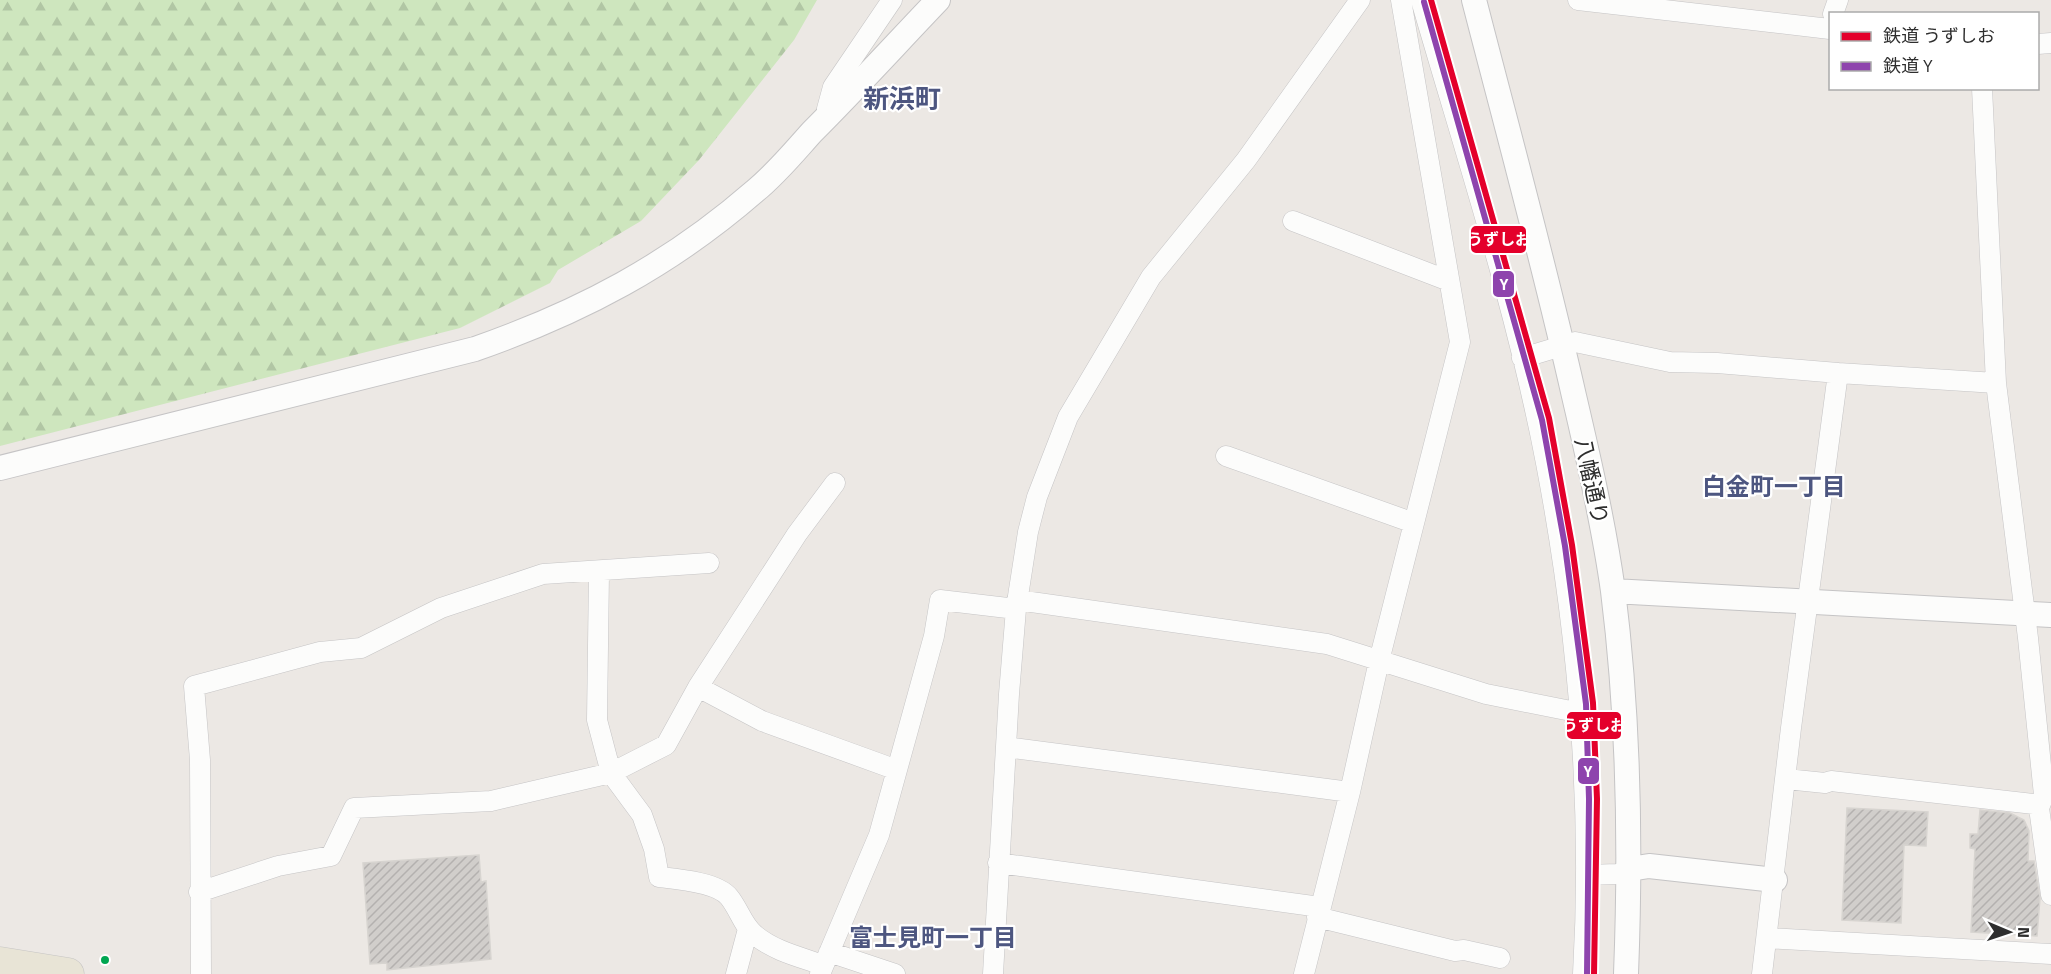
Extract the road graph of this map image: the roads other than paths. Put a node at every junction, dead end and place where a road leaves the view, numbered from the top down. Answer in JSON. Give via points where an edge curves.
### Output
{"nodes":[{"id":1,"x":892,"y":0,"type":"edge"},
{"id":2,"x":938,"y":0,"type":"edge"},
{"id":3,"x":1360,"y":0,"type":"edge"},
{"id":4,"x":1401,"y":0,"type":"edge"},
{"id":5,"x":1421,"y":0,"type":"edge"},
{"id":6,"x":1474,"y":0,"type":"edge"},
{"id":7,"x":1578,"y":0,"type":"edge"},
{"id":8,"x":1829,"y":23,"type":"edge"},
{"id":9,"x":1982,"y":90,"type":"edge"},
{"id":10,"x":829,"y":115,"type":"junction"},
{"id":11,"x":1293,"y":221,"type":"dead end"},
{"id":12,"x":1449,"y":281,"type":"junction"},
{"id":13,"x":1563,"y":346,"type":"junction"},
{"id":14,"x":1522,"y":358,"type":"junction"},
{"id":15,"x":1839,"y":373,"type":"junction"},
{"id":16,"x":1996,"y":383,"type":"junction"},
{"id":17,"x":1226,"y":456,"type":"dead end"},
{"id":18,"x":0,"y":468,"type":"edge"},
{"id":19,"x":835,"y":483,"type":"dead end"},
{"id":20,"x":1414,"y":523,"type":"junction"},
{"id":21,"x":709,"y":564,"type":"dead end"},
{"id":22,"x":599,"y":572,"type":"junction"},
{"id":23,"x":1613,"y":591,"type":"junction"},
{"id":24,"x":1808,"y":603,"type":"junction"},
{"id":25,"x":1016,"y":604,"type":"junction"},
{"id":26,"x":2025,"y":614,"type":"junction"},
{"id":27,"x":2051,"y":615,"type":"edge"},
{"id":28,"x":1379,"y":662,"type":"junction"},
{"id":29,"x":698,"y":687,"type":"junction"},
{"id":30,"x":1581,"y":713,"type":"junction"},
{"id":31,"x":1006,"y":747,"type":"junction"},
{"id":32,"x":897,"y":770,"type":"junction"},
{"id":33,"x":611,"y":773,"type":"junction"},
{"id":34,"x":1786,"y":779,"type":"junction"},
{"id":35,"x":1350,"y":792,"type":"junction"},
{"id":36,"x":2039,"y":808,"type":"junction"},
{"id":37,"x":998,"y":864,"type":"junction"},
{"id":38,"x":1630,"y":869,"type":"junction"},
{"id":39,"x":1586,"y":875,"type":"junction"},
{"id":40,"x":1775,"y":880,"type":"junction"},
{"id":41,"x":199,"y":892,"type":"junction"},
{"id":42,"x":2051,"y":895,"type":"edge"},
{"id":43,"x":1318,"y":912,"type":"junction"},
{"id":44,"x":748,"y":929,"type":"junction"},
{"id":45,"x":1767,"y":938,"type":"junction"},
{"id":46,"x":2051,"y":954,"type":"edge"},
{"id":47,"x":1500,"y":958,"type":"dead end"},
{"id":48,"x":0,"y":963,"type":"edge"},
{"id":49,"x":824,"y":964,"type":"edge"},
{"id":50,"x":68,"y":974,"type":"edge"},
{"id":51,"x":201,"y":974,"type":"edge"},
{"id":52,"x":736,"y":974,"type":"edge"},
{"id":53,"x":895,"y":974,"type":"edge"},
{"id":54,"x":993,"y":974,"type":"edge"},
{"id":55,"x":1304,"y":974,"type":"edge"},
{"id":56,"x":1583,"y":974,"type":"edge"},
{"id":57,"x":1626,"y":974,"type":"edge"},
{"id":58,"x":1762,"y":974,"type":"edge"}],
"edges":[{"from":1,"to":10,"type":"street","via":[[833,87],[826,109]]},
{"from":2,"to":10,"type":"street"},
{"from":3,"to":25,"type":"street","via":[[1246,160],[1151,277],[1068,417],[1037,497]]},
{"from":4,"to":12,"type":"street"},
{"from":5,"to":14,"type":"street"},
{"from":6,"to":13,"type":"street","name":"八幡通り"},
{"from":7,"to":8,"type":"street"},
{"from":9,"to":16,"type":"street"},
{"from":10,"to":18,"type":"street","via":[[757,189],[711,228],[655,267],[537,327],[475,349]]},
{"from":11,"to":12,"type":"street"},
{"from":12,"to":20,"type":"street","via":[[1460,342]]},
{"from":13,"to":14,"type":"street"},
{"from":13,"to":15,"type":"street","via":[[1575,342],[1670,362]]},
{"from":13,"to":23,"type":"street","name":"八幡通り"},
{"from":14,"to":30,"type":"street","via":[[1551,494]]},
{"from":15,"to":16,"type":"street"},
{"from":15,"to":24,"type":"street"},
{"from":16,"to":26,"type":"street"},
{"from":17,"to":20,"type":"street"},
{"from":19,"to":29,"type":"street","via":[[797,534]]},
{"from":20,"to":28,"type":"street"},
{"from":21,"to":22,"type":"street"},
{"from":22,"to":33,"type":"street","via":[[597,720]]},
{"from":22,"to":41,"type":"street","via":[[543,574],[441,608],[361,648],[320,652],[194,686],[200,760]]},
{"from":23,"to":24,"type":"street"},
{"from":23,"to":38,"type":"street","name":"八幡通り","via":[[1624,717]]},
{"from":24,"to":26,"type":"street"},
{"from":24,"to":34,"type":"street"},
{"from":25,"to":28,"type":"street","via":[[1317,643]]},
{"from":25,"to":31,"type":"street"},
{"from":25,"to":32,"type":"street","via":[[940,600],[934,636]]},
{"from":26,"to":27,"type":"street"},
{"from":26,"to":36,"type":"street","via":[[2044,795]]},
{"from":28,"to":30,"type":"street","via":[[1486,694]]},
{"from":28,"to":35,"type":"street"},
{"from":29,"to":32,"type":"street","via":[[762,721]]},
{"from":29,"to":33,"type":"street","via":[[666,745]]},
{"from":30,"to":39,"type":"street"},
{"from":31,"to":35,"type":"street"},
{"from":31,"to":37,"type":"street"},
{"from":32,"to":49,"type":"street","via":[[879,835]]},
{"from":33,"to":41,"type":"street","via":[[491,801],[354,808],[331,856],[278,866]]},
{"from":33,"to":44,"type":"street","via":[[642,815],[659,877],[690,880],[728,894]]},
{"from":34,"to":36,"type":"street","via":[[2011,801]]},
{"from":34,"to":40,"type":"street"},
{"from":35,"to":43,"type":"street"},
{"from":36,"to":42,"type":"street"},
{"from":37,"to":43,"type":"street"},
{"from":37,"to":54,"type":"street"},
{"from":38,"to":39,"type":"street","via":[[1618,874]]},
{"from":38,"to":40,"type":"street","via":[[1650,866]]},
{"from":38,"to":57,"type":"street","name":"八幡通り"},
{"from":39,"to":56,"type":"street"},
{"from":40,"to":45,"type":"street"},
{"from":41,"to":51,"type":"street"},
{"from":43,"to":47,"type":"street","via":[[1455,951]]},
{"from":43,"to":55,"type":"street"},
{"from":44,"to":49,"type":"street","via":[[783,951]]},
{"from":44,"to":52,"type":"street"},
{"from":45,"to":46,"type":"street"},
{"from":45,"to":58,"type":"street"},
{"from":48,"to":50,"type":"main road"},
{"from":49,"to":53,"type":"street"}]}
